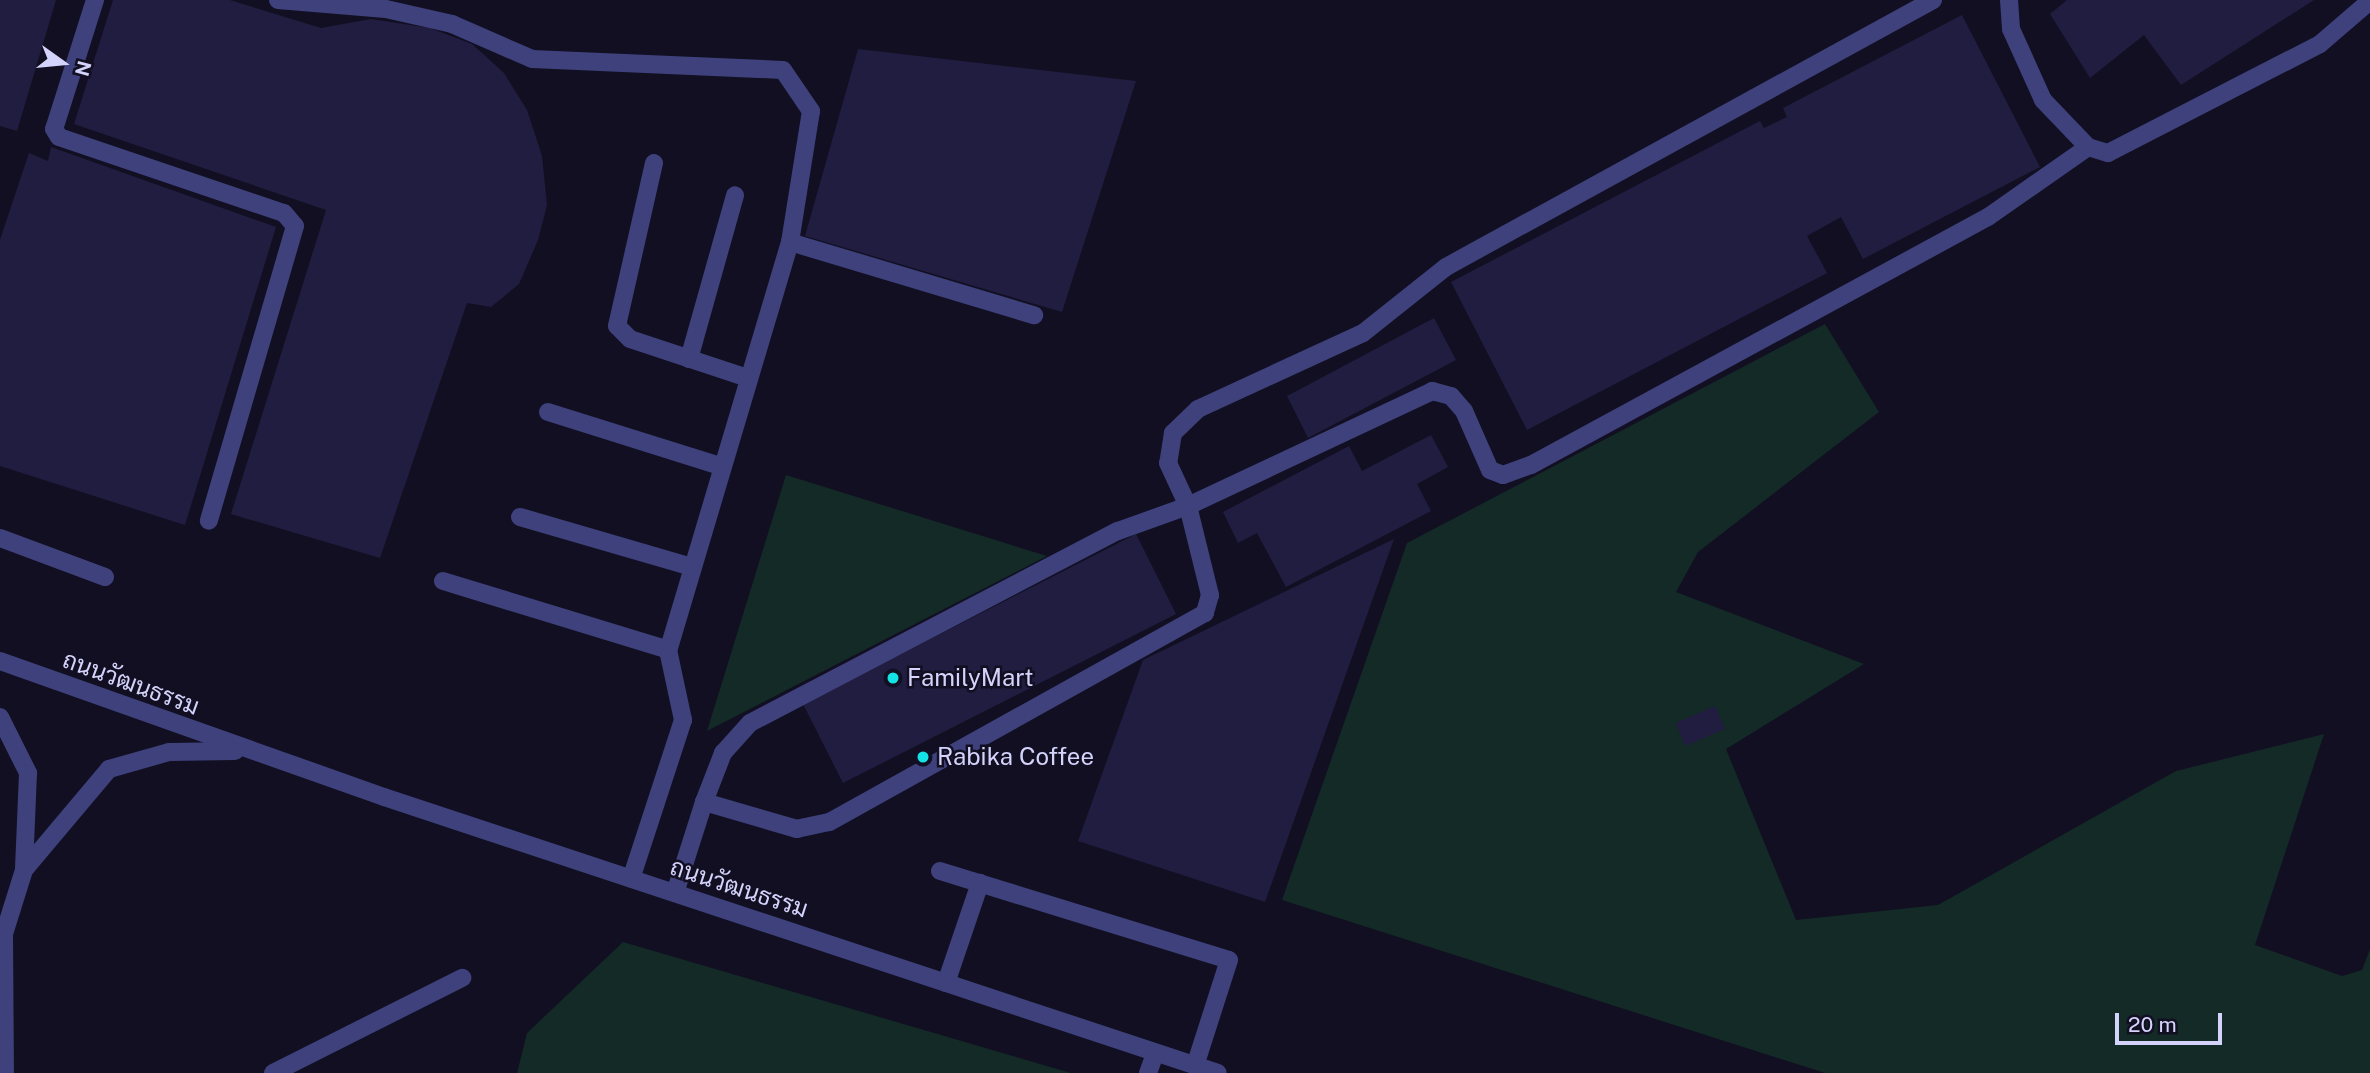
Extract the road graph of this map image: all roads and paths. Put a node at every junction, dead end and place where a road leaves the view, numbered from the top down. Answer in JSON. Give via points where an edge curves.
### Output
{"nodes":[{"id":1,"x":95,"y":0,"type":"edge"},
{"id":2,"x":278,"y":0,"type":"edge"},
{"id":3,"x":1933,"y":0,"type":"edge"},
{"id":4,"x":2009,"y":0,"type":"edge"},
{"id":5,"x":2370,"y":1,"type":"edge"},
{"id":6,"x":2088,"y":147,"type":"junction"},
{"id":7,"x":654,"y":163,"type":"dead end"},
{"id":8,"x":735,"y":195,"type":"dead end"},
{"id":9,"x":790,"y":242,"type":"junction"},
{"id":10,"x":1034,"y":315,"type":"dead end"},
{"id":11,"x":689,"y":359,"type":"junction"},
{"id":12,"x":748,"y":378,"type":"junction"},
{"id":13,"x":548,"y":412,"type":"dead end"},
{"id":14,"x":720,"y":466,"type":"junction"},
{"id":15,"x":1188,"y":506,"type":"junction"},
{"id":16,"x":520,"y":517,"type":"dead end"},
{"id":17,"x":209,"y":521,"type":"dead end"},
{"id":18,"x":0,"y":538,"type":"edge"},
{"id":19,"x":690,"y":566,"type":"junction"},
{"id":20,"x":105,"y":576,"type":"dead end"},
{"id":21,"x":443,"y":581,"type":"dead end"},
{"id":22,"x":668,"y":650,"type":"junction"},
{"id":23,"x":0,"y":661,"type":"edge"},
{"id":24,"x":0,"y":717,"type":"edge"},
{"id":25,"x":245,"y":750,"type":"junction"},
{"id":26,"x":704,"y":803,"type":"junction"},
{"id":27,"x":24,"y":870,"type":"junction"},
{"id":28,"x":940,"y":871,"type":"dead end"},
{"id":29,"x":631,"y":879,"type":"junction"},
{"id":30,"x":979,"y":883,"type":"junction"},
{"id":31,"x":675,"y":893,"type":"junction"},
{"id":32,"x":462,"y":978,"type":"dead end"},
{"id":33,"x":946,"y":983,"type":"junction"},
{"id":34,"x":1155,"y":1054,"type":"junction"},
{"id":35,"x":1195,"y":1066,"type":"junction"},
{"id":36,"x":5,"y":1073,"type":"edge"},
{"id":37,"x":273,"y":1073,"type":"edge"},
{"id":38,"x":1148,"y":1073,"type":"edge"},
{"id":39,"x":1218,"y":1073,"type":"edge"}],
"edges":[{"from":1,"to":17,"type":"street","via":[[54,129],[59,137],[284,213],[295,226]]},
{"from":2,"to":9,"type":"street","via":[[386,9],[452,24],[531,59],[783,71],[811,111]]},
{"from":3,"to":15,"type":"street","via":[[1446,267],[1363,333],[1198,409],[1173,433],[1168,463]]},
{"from":4,"to":6,"type":"street","via":[[2011,29],[2043,100]]},
{"from":5,"to":6,"type":"street","via":[[2320,44],[2108,153]]},
{"from":6,"to":15,"type":"street","via":[[1988,218],[1531,465],[1503,475],[1490,470],[1464,411],[1451,396],[1433,391]]},
{"from":7,"to":11,"type":"street","via":[[617,326],[631,339]]},
{"from":8,"to":11,"type":"street"},
{"from":9,"to":10,"type":"street"},
{"from":9,"to":12,"type":"street"},
{"from":11,"to":12,"type":"street"},
{"from":12,"to":14,"type":"street"},
{"from":13,"to":14,"type":"street"},
{"from":14,"to":19,"type":"street"},
{"from":15,"to":26,"type":"street","via":[[1118,531],[750,723],[723,753]]},
{"from":15,"to":26,"type":"street","via":[[1210,594],[1205,613],[830,822],[797,829]]},
{"from":16,"to":19,"type":"street"},
{"from":18,"to":20,"type":"street"},
{"from":19,"to":22,"type":"street"},
{"from":21,"to":22,"type":"street"},
{"from":22,"to":29,"type":"street","via":[[683,720]]},
{"from":23,"to":25,"type":"street","name":"ถนนวัฒนธรรม"},
{"from":24,"to":27,"type":"street","via":[[27,773]]},
{"from":25,"to":27,"type":"street","name":"ถนนวัฒนธรรม","via":[[169,752],[109,769]]},
{"from":25,"to":29,"type":"street","name":"ถนนวัฒนธรรม"},
{"from":26,"to":31,"type":"street"},
{"from":27,"to":36,"type":"street","via":[[4,934]]},
{"from":28,"to":30,"type":"street"},
{"from":29,"to":31,"type":"street","name":"ถนนวัฒนธรรม"},
{"from":30,"to":33,"type":"street"},
{"from":30,"to":35,"type":"street","via":[[1228,960]]},
{"from":31,"to":33,"type":"street","name":"ถนนวัฒนธรรม"},
{"from":32,"to":37,"type":"street"},
{"from":33,"to":34,"type":"street","name":"ถนนวัฒนธรรม"},
{"from":34,"to":35,"type":"street","name":"ถนนวัฒนธรรม"},
{"from":34,"to":38,"type":"street"},
{"from":35,"to":39,"type":"street","name":"ถนนวัฒนธรรม"}]}
